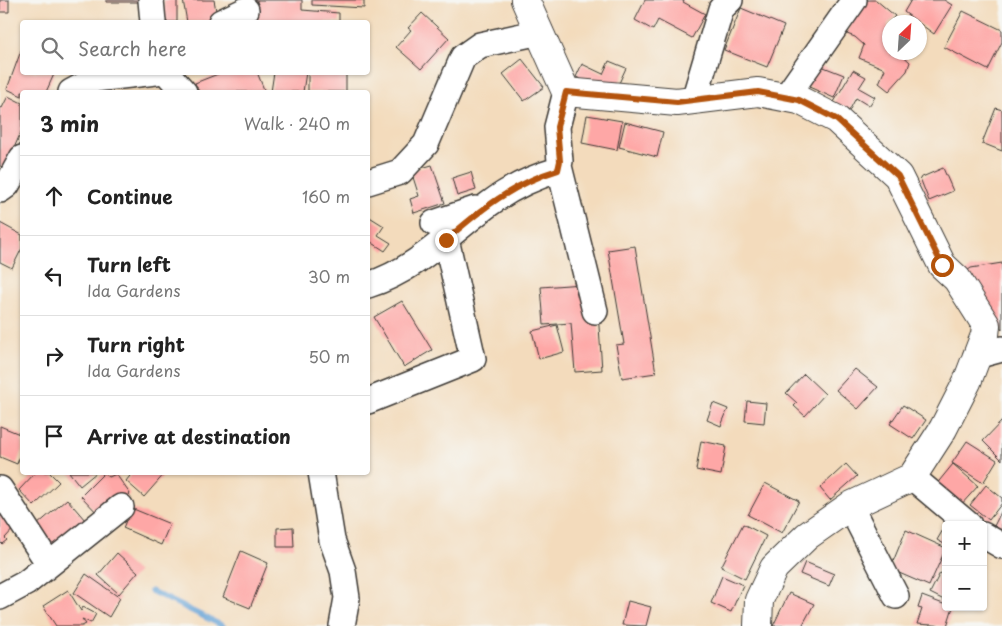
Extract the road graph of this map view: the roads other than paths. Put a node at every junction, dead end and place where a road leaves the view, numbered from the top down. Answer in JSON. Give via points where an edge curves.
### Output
{"nodes":[{"id":1,"x":152,"y":0,"type":"edge"},
{"id":2,"x":525,"y":0,"type":"edge"},
{"id":3,"x":730,"y":0,"type":"edge"},
{"id":4,"x":854,"y":0,"type":"edge"},
{"id":5,"x":246,"y":10,"type":"dead end"},
{"id":6,"x":153,"y":20,"type":"edge"},
{"id":7,"x":225,"y":20,"type":"edge"},
{"id":8,"x":540,"y":32,"type":"junction"},
{"id":9,"x":130,"y":75,"type":"edge"},
{"id":10,"x":169,"y":75,"type":"edge"},
{"id":11,"x":75,"y":90,"type":"edge"},
{"id":12,"x":182,"y":90,"type":"edge"},
{"id":13,"x":566,"y":92,"type":"junction"},
{"id":14,"x":786,"y":97,"type":"junction"},
{"id":15,"x":694,"y":100,"type":"junction"},
{"id":16,"x":20,"y":162,"type":"edge"},
{"id":17,"x":559,"y":166,"type":"junction"},
{"id":18,"x":370,"y":181,"type":"edge"},
{"id":19,"x":0,"y":190,"type":"edge"},
{"id":20,"x":440,"y":231,"type":"junction"},
{"id":21,"x":370,"y":284,"type":"edge"},
{"id":22,"x":595,"y":311,"type":"dead end"},
{"id":23,"x":1002,"y":349,"type":"edge"},
{"id":24,"x":976,"y":356,"type":"junction"},
{"id":25,"x":370,"y":400,"type":"edge"},
{"id":26,"x":321,"y":475,"type":"edge"},
{"id":27,"x":912,"y":477,"type":"junction"},
{"id":28,"x":0,"y":489,"type":"edge"},
{"id":29,"x":850,"y":506,"type":"junction"},
{"id":30,"x":122,"y":507,"type":"dead end"},
{"id":31,"x":964,"y":521,"type":"edge"},
{"id":32,"x":987,"y":537,"type":"edge"},
{"id":33,"x":1002,"y":546,"type":"edge"},
{"id":34,"x":49,"y":564,"type":"junction"},
{"id":35,"x":0,"y":596,"type":"edge"},
{"id":36,"x":896,"y":596,"type":"dead end"},
{"id":37,"x":342,"y":626,"type":"edge"},
{"id":38,"x":758,"y":626,"type":"edge"}],
"edges":[{"from":1,"to":6,"type":"street"},
{"from":2,"to":8,"type":"main road"},
{"from":3,"to":15,"type":"street","via":[[721,9]]},
{"from":4,"to":14,"type":"street"},
{"from":5,"to":7,"type":"street"},
{"from":8,"to":13,"type":"main road"},
{"from":8,"to":18,"type":"street","via":[[480,45],[463,57],[426,144],[400,172]]},
{"from":9,"to":11,"type":"street","via":[[95,79]]},
{"from":10,"to":12,"type":"street"},
{"from":13,"to":15,"type":"main road","via":[[677,102]]},
{"from":13,"to":17,"type":"street","via":[[557,127]]},
{"from":14,"to":15,"type":"main road","via":[[758,92]]},
{"from":14,"to":24,"type":"main road","via":[[836,119],[898,176],[942,265],[957,279],[986,325]]},
{"from":16,"to":19,"type":"street","via":[[7,185]]},
{"from":17,"to":20,"type":"street","via":[[558,170],[537,176]]},
{"from":17,"to":22,"type":"street"},
{"from":20,"to":21,"type":"street","via":[[406,266]]},
{"from":20,"to":25,"type":"street","via":[[473,359]]},
{"from":23,"to":24,"type":"street"},
{"from":24,"to":27,"type":"main road","via":[[967,382],[943,429]]},
{"from":26,"to":37,"type":"street","via":[[332,540],[343,571],[347,598]]},
{"from":27,"to":29,"type":"main road"},
{"from":27,"to":31,"type":"street"},
{"from":28,"to":34,"type":"street"},
{"from":29,"to":36,"type":"street"},
{"from":29,"to":38,"type":"main road","via":[[807,536],[774,568],[759,600]]},
{"from":30,"to":34,"type":"street"},
{"from":32,"to":33,"type":"street"},
{"from":34,"to":35,"type":"street","via":[[26,583]]}]}
